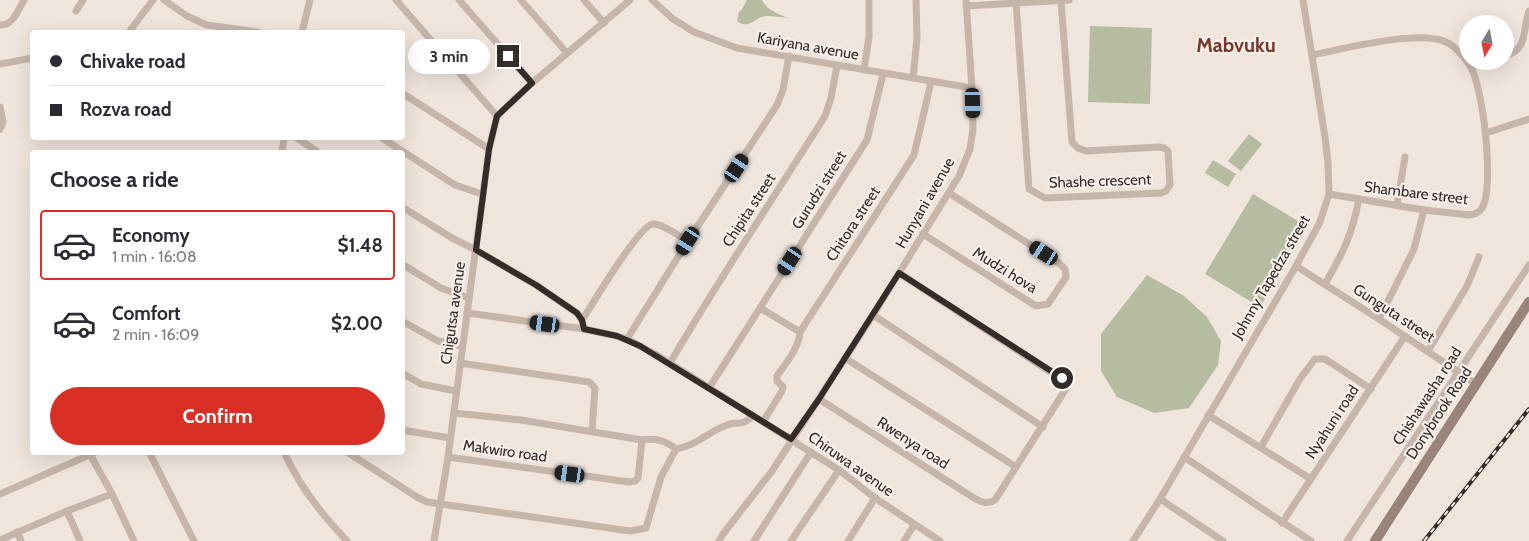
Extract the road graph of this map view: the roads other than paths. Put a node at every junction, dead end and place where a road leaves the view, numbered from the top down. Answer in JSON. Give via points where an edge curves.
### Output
{"nodes":[{"id":1,"x":24,"y":0,"type":"edge"},
{"id":2,"x":83,"y":0,"type":"edge"},
{"id":3,"x":153,"y":0,"type":"edge"},
{"id":4,"x":164,"y":0,"type":"edge"},
{"id":5,"x":310,"y":0,"type":"edge"},
{"id":6,"x":396,"y":0,"type":"edge"},
{"id":7,"x":459,"y":0,"type":"edge"},
{"id":8,"x":521,"y":0,"type":"edge"},
{"id":9,"x":584,"y":0,"type":"edge"},
{"id":10,"x":630,"y":0,"type":"edge"},
{"id":11,"x":652,"y":0,"type":"edge"},
{"id":12,"x":868,"y":0,"type":"edge"},
{"id":13,"x":916,"y":0,"type":"edge"},
{"id":14,"x":1062,"y":0,"type":"edge"},
{"id":15,"x":1069,"y":0,"type":"edge"},
{"id":16,"x":1303,"y":0,"type":"edge"},
{"id":17,"x":1016,"y":2,"type":"junction"},
{"id":18,"x":966,"y":3,"type":"edge"},
{"id":19,"x":76,"y":11,"type":"dead end"},
{"id":20,"x":1529,"y":11,"type":"edge"},
{"id":21,"x":604,"y":23,"type":"junction"},
{"id":22,"x":0,"y":25,"type":"edge"},
{"id":23,"x":130,"y":30,"type":"edge"},
{"id":24,"x":246,"y":30,"type":"edge"},
{"id":25,"x":302,"y":30,"type":"edge"},
{"id":26,"x":1514,"y":52,"type":"edge"},
{"id":27,"x":567,"y":53,"type":"junction"},
{"id":28,"x":1459,"y":53,"type":"edge"},
{"id":29,"x":1312,"y":55,"type":"junction"},
{"id":30,"x":789,"y":56,"type":"junction"},
{"id":31,"x":30,"y":58,"type":"edge"},
{"id":32,"x":0,"y":64,"type":"edge"},
{"id":33,"x":837,"y":66,"type":"junction"},
{"id":34,"x":864,"y":70,"type":"junction"},
{"id":35,"x":1472,"y":70,"type":"edge"},
{"id":36,"x":883,"y":74,"type":"junction"},
{"id":37,"x":913,"y":78,"type":"junction"},
{"id":38,"x":931,"y":82,"type":"junction"},
{"id":39,"x":532,"y":83,"type":"junction"},
{"id":40,"x":972,"y":88,"type":"junction"},
{"id":41,"x":405,"y":95,"type":"edge"},
{"id":42,"x":0,"y":107,"type":"edge"},
{"id":43,"x":497,"y":116,"type":"junction"},
{"id":44,"x":1529,"y":120,"type":"edge"},
{"id":45,"x":0,"y":129,"type":"edge"},
{"id":46,"x":1486,"y":134,"type":"junction"},
{"id":47,"x":300,"y":140,"type":"edge"},
{"id":48,"x":385,"y":140,"type":"edge"},
{"id":49,"x":306,"y":145,"type":"junction"},
{"id":50,"x":489,"y":149,"type":"junction"},
{"id":51,"x":304,"y":150,"type":"edge"},
{"id":52,"x":315,"y":150,"type":"edge"},
{"id":53,"x":401,"y":150,"type":"edge"},
{"id":54,"x":405,"y":153,"type":"edge"},
{"id":55,"x":1405,"y":157,"type":"dead end"},
{"id":56,"x":482,"y":194,"type":"junction"},
{"id":57,"x":949,"y":194,"type":"junction"},
{"id":58,"x":1329,"y":194,"type":"junction"},
{"id":59,"x":1359,"y":199,"type":"junction"},
{"id":60,"x":1397,"y":205,"type":"junction"},
{"id":61,"x":405,"y":209,"type":"edge"},
{"id":62,"x":1424,"y":210,"type":"junction"},
{"id":63,"x":924,"y":234,"type":"junction"},
{"id":64,"x":688,"y":241,"type":"junction"},
{"id":65,"x":476,"y":250,"type":"junction"},
{"id":66,"x":1479,"y":256,"type":"dead end"},
{"id":67,"x":1529,"y":265,"type":"edge"},
{"id":68,"x":405,"y":266,"type":"edge"},
{"id":69,"x":1296,"y":266,"type":"junction"},
{"id":70,"x":899,"y":273,"type":"junction"},
{"id":71,"x":1325,"y":284,"type":"junction"},
{"id":72,"x":469,"y":298,"type":"junction"},
{"id":73,"x":1529,"y":302,"type":"edge"},
{"id":74,"x":760,"y":308,"type":"junction"},
{"id":75,"x":468,"y":313,"type":"junction"},
{"id":76,"x":873,"y":315,"type":"junction"},
{"id":77,"x":1379,"y":319,"type":"junction"},
{"id":78,"x":582,"y":320,"type":"junction"},
{"id":79,"x":405,"y":323,"type":"edge"},
{"id":80,"x":584,"y":329,"type":"junction"},
{"id":81,"x":800,"y":332,"type":"junction"},
{"id":82,"x":1405,"y":336,"type":"junction"},
{"id":83,"x":628,"y":339,"type":"junction"},
{"id":84,"x":462,"y":346,"type":"junction"},
{"id":85,"x":1428,"y":351,"type":"junction"},
{"id":86,"x":845,"y":358,"type":"junction"},
{"id":87,"x":460,"y":363,"type":"junction"},
{"id":88,"x":670,"y":363,"type":"junction"},
{"id":89,"x":1459,"y":372,"type":"junction"},
{"id":90,"x":405,"y":375,"type":"edge"},
{"id":91,"x":1476,"y":384,"type":"junction"},
{"id":92,"x":709,"y":388,"type":"junction"},
{"id":93,"x":1371,"y":388,"type":"junction"},
{"id":94,"x":456,"y":390,"type":"junction"},
{"id":95,"x":819,"y":399,"type":"junction"},
{"id":96,"x":454,"y":413,"type":"junction"},
{"id":97,"x":1208,"y":415,"type":"junction"},
{"id":98,"x":753,"y":416,"type":"junction"},
{"id":99,"x":763,"y":422,"type":"junction"},
{"id":100,"x":1042,"y":427,"type":"junction"},
{"id":101,"x":405,"y":430,"type":"edge"},
{"id":102,"x":592,"y":431,"type":"junction"},
{"id":103,"x":450,"y":438,"type":"junction"},
{"id":104,"x":791,"y":439,"type":"junction"},
{"id":105,"x":642,"y":440,"type":"junction"},
{"id":106,"x":1261,"y":447,"type":"junction"},
{"id":107,"x":676,"y":449,"type":"junction"},
{"id":108,"x":811,"y":452,"type":"junction"},
{"id":109,"x":92,"y":455,"type":"edge"},
{"id":110,"x":94,"y":455,"type":"edge"},
{"id":111,"x":151,"y":455,"type":"edge"},
{"id":112,"x":287,"y":455,"type":"edge"},
{"id":113,"x":352,"y":455,"type":"edge"},
{"id":114,"x":448,"y":457,"type":"junction"},
{"id":115,"x":1184,"y":457,"type":"junction"},
{"id":116,"x":1016,"y":467,"type":"junction"},
{"id":117,"x":839,"y":470,"type":"junction"},
{"id":118,"x":1311,"y":479,"type":"junction"},
{"id":119,"x":0,"y":494,"type":"edge"},
{"id":120,"x":112,"y":494,"type":"junction"},
{"id":121,"x":875,"y":498,"type":"junction"},
{"id":122,"x":1160,"y":500,"type":"junction"},
{"id":123,"x":441,"y":505,"type":"junction"},
{"id":124,"x":67,"y":511,"type":"junction"},
{"id":125,"x":1282,"y":523,"type":"junction"},
{"id":126,"x":914,"y":525,"type":"junction"},
{"id":127,"x":630,"y":531,"type":"junction"},
{"id":128,"x":17,"y":532,"type":"junction"},
{"id":129,"x":0,"y":540,"type":"edge"},
{"id":130,"x":21,"y":541,"type":"edge"},
{"id":131,"x":80,"y":541,"type":"edge"},
{"id":132,"x":134,"y":541,"type":"edge"},
{"id":133,"x":194,"y":541,"type":"edge"},
{"id":134,"x":347,"y":541,"type":"edge"},
{"id":135,"x":434,"y":541,"type":"edge"},
{"id":136,"x":629,"y":541,"type":"edge"},
{"id":137,"x":719,"y":541,"type":"edge"},
{"id":138,"x":754,"y":541,"type":"edge"},
{"id":139,"x":791,"y":541,"type":"edge"},
{"id":140,"x":848,"y":541,"type":"edge"},
{"id":141,"x":904,"y":541,"type":"edge"},
{"id":142,"x":940,"y":541,"type":"edge"},
{"id":143,"x":1133,"y":541,"type":"edge"},
{"id":144,"x":1223,"y":541,"type":"edge"},
{"id":145,"x":1311,"y":541,"type":"edge"},
{"id":146,"x":1347,"y":541,"type":"edge"},
{"id":147,"x":1375,"y":541,"type":"edge"}],
"edges":[{"from":1,"to":22,"type":"street","via":[[11,22]]},
{"from":2,"to":19,"type":"street"},
{"from":3,"to":23,"type":"street"},
{"from":4,"to":24,"type":"street","via":[[200,22]]},
{"from":5,"to":25,"type":"street"},
{"from":6,"to":43,"type":"street"},
{"from":7,"to":39,"type":"street"},
{"from":8,"to":27,"type":"street"},
{"from":9,"to":21,"type":"street"},
{"from":10,"to":21,"type":"street"},
{"from":11,"to":30,"type":"street","name":"Kariyana avenue","via":[[673,19],[705,37],[737,48]]},
{"from":12,"to":34,"type":"street","via":[[869,38]]},
{"from":13,"to":37,"type":"street"},
{"from":14,"to":15,"type":"street"},
{"from":14,"to":17,"type":"street"},
{"from":14,"to":17,"type":"street","name":"Shashe crescent","via":[[1072,142],[1086,151],[1164,148],[1168,152],[1170,184],[1166,192],[1045,198],[1029,189]]},
{"from":16,"to":29,"type":"street","name":"Johnny Tapedza street"},
{"from":17,"to":18,"type":"street"},
{"from":18,"to":40,"type":"street","name":"Hunyani avenue"},
{"from":20,"to":26,"type":"street","via":[[1525,41]]},
{"from":21,"to":27,"type":"street"},
{"from":27,"to":39,"type":"street"},
{"from":28,"to":29,"type":"street","name":"Shambare street","via":[[1442,40],[1410,37]]},
{"from":29,"to":58,"type":"street","name":"Johnny Tapedza street","via":[[1326,146]]},
{"from":30,"to":33,"type":"street","name":"Kariyana avenue"},
{"from":30,"to":64,"type":"street","via":[[777,105]]},
{"from":31,"to":32,"type":"street"},
{"from":33,"to":34,"type":"street","name":"Kariyana avenue"},
{"from":33,"to":88,"type":"street","name":"Chipita street","via":[[832,98],[825,116]]},
{"from":34,"to":36,"type":"street","name":"Kariyana avenue"},
{"from":35,"to":46,"type":"street","name":"Shambare street"},
{"from":36,"to":37,"type":"street","name":"Kariyana avenue"},
{"from":36,"to":74,"type":"street","name":"Gurudzi street","via":[[867,140]]},
{"from":37,"to":38,"type":"street","name":"Kariyana avenue"},
{"from":38,"to":40,"type":"street","name":"Kariyana avenue"},
{"from":38,"to":81,"type":"street","name":"Chitora street","via":[[914,155]]},
{"from":39,"to":43,"type":"street"},
{"from":40,"to":57,"type":"street","name":"Hunyani avenue","via":[[974,129],[970,149]]},
{"from":41,"to":50,"type":"street"},
{"from":42,"to":45,"type":"street","via":[[3,122]]},
{"from":43,"to":50,"type":"street","name":"Chigutsa avenue"},
{"from":44,"to":46,"type":"street"},
{"from":46,"to":62,"type":"street","name":"Shambare street","via":[[1487,185],[1481,210],[1469,215]]},
{"from":47,"to":49,"type":"street"},
{"from":48,"to":53,"type":"street"},
{"from":49,"to":51,"type":"street"},
{"from":49,"to":52,"type":"street"},
{"from":50,"to":56,"type":"street","name":"Chigutsa avenue"},
{"from":54,"to":56,"type":"street","via":[[455,185]]},
{"from":55,"to":60,"type":"street"},
{"from":56,"to":65,"type":"street","name":"Chigutsa avenue"},
{"from":57,"to":63,"type":"street","name":"Hunyani avenue"},
{"from":57,"to":63,"type":"street","name":"Mudzi hova","via":[[1059,263],[1065,269],[1066,277],[1048,304],[1036,306]]},
{"from":58,"to":59,"type":"street","name":"Shambare street"},
{"from":58,"to":69,"type":"street","name":"Johnny Tapedza street","via":[[1320,222]]},
{"from":59,"to":60,"type":"street","name":"Shambare street"},
{"from":59,"to":71,"type":"street","via":[[1352,233]]},
{"from":60,"to":62,"type":"street","name":"Shambare street"},
{"from":61,"to":65,"type":"street"},
{"from":62,"to":77,"type":"street","via":[[1410,258]]},
{"from":63,"to":70,"type":"street","name":"Hunyani avenue"},
{"from":64,"to":78,"type":"street","via":[[659,224],[647,226]]},
{"from":64,"to":83,"type":"street"},
{"from":65,"to":72,"type":"street","name":"Chigutsa avenue"},
{"from":65,"to":78,"type":"street","via":[[536,285],[577,313]]},
{"from":66,"to":85,"type":"street","via":[[1467,286]]},
{"from":67,"to":89,"type":"street","name":"Chishawasha road"},
{"from":68,"to":72,"type":"street","via":[[441,288]]},
{"from":69,"to":71,"type":"street","name":"Gunguta street"},
{"from":69,"to":97,"type":"street","name":"Johnny Tapedza street"},
{"from":70,"to":76,"type":"street","name":"Hunyani avenue"},
{"from":70,"to":100,"type":"street","via":[[1062,378],[1067,387]]},
{"from":71,"to":77,"type":"street","name":"Gunguta street"},
{"from":72,"to":75,"type":"street","name":"Chigutsa avenue"},
{"from":73,"to":91,"type":"street","name":"Donybrook Road"},
{"from":74,"to":81,"type":"street"},
{"from":74,"to":92,"type":"street","name":"Gurudzi street"},
{"from":75,"to":80,"type":"street","name":"Chiruwa avenue"},
{"from":75,"to":84,"type":"street","name":"Chigutsa avenue"},
{"from":76,"to":86,"type":"street","name":"Hunyani avenue"},
{"from":76,"to":100,"type":"street"},
{"from":77,"to":82,"type":"street","name":"Gunguta street"},
{"from":78,"to":80,"type":"street"},
{"from":79,"to":84,"type":"street","via":[[438,341]]},
{"from":80,"to":83,"type":"street","name":"Chiruwa avenue"},
{"from":81,"to":99,"type":"street","name":"Chitora street","via":[[794,350],[777,376],[782,391]]},
{"from":82,"to":85,"type":"street","name":"Gunguta street"},
{"from":82,"to":93,"type":"street","name":"Nyahuni road"},
{"from":83,"to":88,"type":"street","name":"Chiruwa avenue"},
{"from":84,"to":87,"type":"street","name":"Chigutsa avenue"},
{"from":85,"to":89,"type":"street","name":"Gunguta street"},
{"from":86,"to":95,"type":"street","name":"Hunyani avenue"},
{"from":86,"to":116,"type":"street"},
{"from":87,"to":94,"type":"street","name":"Chigutsa avenue"},
{"from":87,"to":102,"type":"street","via":[[589,382],[594,388]]},
{"from":88,"to":92,"type":"street","name":"Chiruwa avenue"},
{"from":89,"to":91,"type":"street","name":"Gunguta street"},
{"from":89,"to":146,"type":"street","name":"Chishawasha road"},
{"from":90,"to":94,"type":"street","via":[[421,384]]},
{"from":91,"to":147,"type":"street","name":"Donybrook Road"},
{"from":92,"to":98,"type":"street","name":"Chiruwa avenue"},
{"from":93,"to":106,"type":"street","via":[[1325,358],[1315,359]]},
{"from":93,"to":118,"type":"street","name":"Nyahuni road"},
{"from":94,"to":96,"type":"street","name":"Chigutsa avenue"},
{"from":95,"to":104,"type":"street","name":"Hunyani avenue"},
{"from":95,"to":116,"type":"street","name":"Rwenya road","via":[[979,502],[994,502]]},
{"from":96,"to":102,"type":"street"},
{"from":96,"to":103,"type":"street","name":"Chigutsa avenue"},
{"from":97,"to":106,"type":"street"},
{"from":97,"to":115,"type":"street","name":"Johnny Tapedza street"},
{"from":98,"to":99,"type":"street","name":"Chiruwa avenue"},
{"from":98,"to":107,"type":"street"},
{"from":99,"to":104,"type":"street","name":"Chiruwa avenue"},
{"from":100,"to":116,"type":"street"},
{"from":101,"to":103,"type":"street"},
{"from":102,"to":105,"type":"street"},
{"from":103,"to":114,"type":"street","name":"Chigutsa avenue"},
{"from":104,"to":108,"type":"street","name":"Chiruwa avenue"},
{"from":104,"to":137,"type":"street","name":"Hunyani avenue"},
{"from":105,"to":107,"type":"street","via":[[653,438]]},
{"from":105,"to":114,"type":"street","name":"Makwiro road","via":[[638,478],[629,482]]},
{"from":106,"to":118,"type":"street"},
{"from":107,"to":127,"type":"street","via":[[662,477],[646,528]]},
{"from":108,"to":117,"type":"street","name":"Chiruwa avenue"},
{"from":108,"to":138,"type":"street"},
{"from":109,"to":119,"type":"street"},
{"from":110,"to":120,"type":"street"},
{"from":111,"to":133,"type":"street"},
{"from":112,"to":134,"type":"street","via":[[309,496]]},
{"from":113,"to":123,"type":"street","via":[[417,497]]},
{"from":114,"to":123,"type":"street","name":"Chigutsa avenue"},
{"from":115,"to":122,"type":"street","name":"Johnny Tapedza street"},
{"from":115,"to":125,"type":"street"},
{"from":117,"to":121,"type":"street","name":"Chiruwa avenue"},
{"from":117,"to":139,"type":"street"},
{"from":118,"to":125,"type":"street","name":"Nyahuni road"},
{"from":120,"to":124,"type":"street"},
{"from":120,"to":132,"type":"street"},
{"from":121,"to":126,"type":"street","name":"Chiruwa avenue"},
{"from":121,"to":140,"type":"street"},
{"from":122,"to":143,"type":"street","name":"Johnny Tapedza street"},
{"from":122,"to":144,"type":"street"},
{"from":123,"to":127,"type":"street"},
{"from":123,"to":135,"type":"street","name":"Chigutsa avenue"},
{"from":124,"to":128,"type":"street"},
{"from":124,"to":131,"type":"street"},
{"from":125,"to":145,"type":"street"},
{"from":126,"to":141,"type":"street"},
{"from":126,"to":142,"type":"street","name":"Chiruwa avenue"},
{"from":127,"to":136,"type":"street"},
{"from":128,"to":129,"type":"street"},
{"from":128,"to":130,"type":"street"}]}
